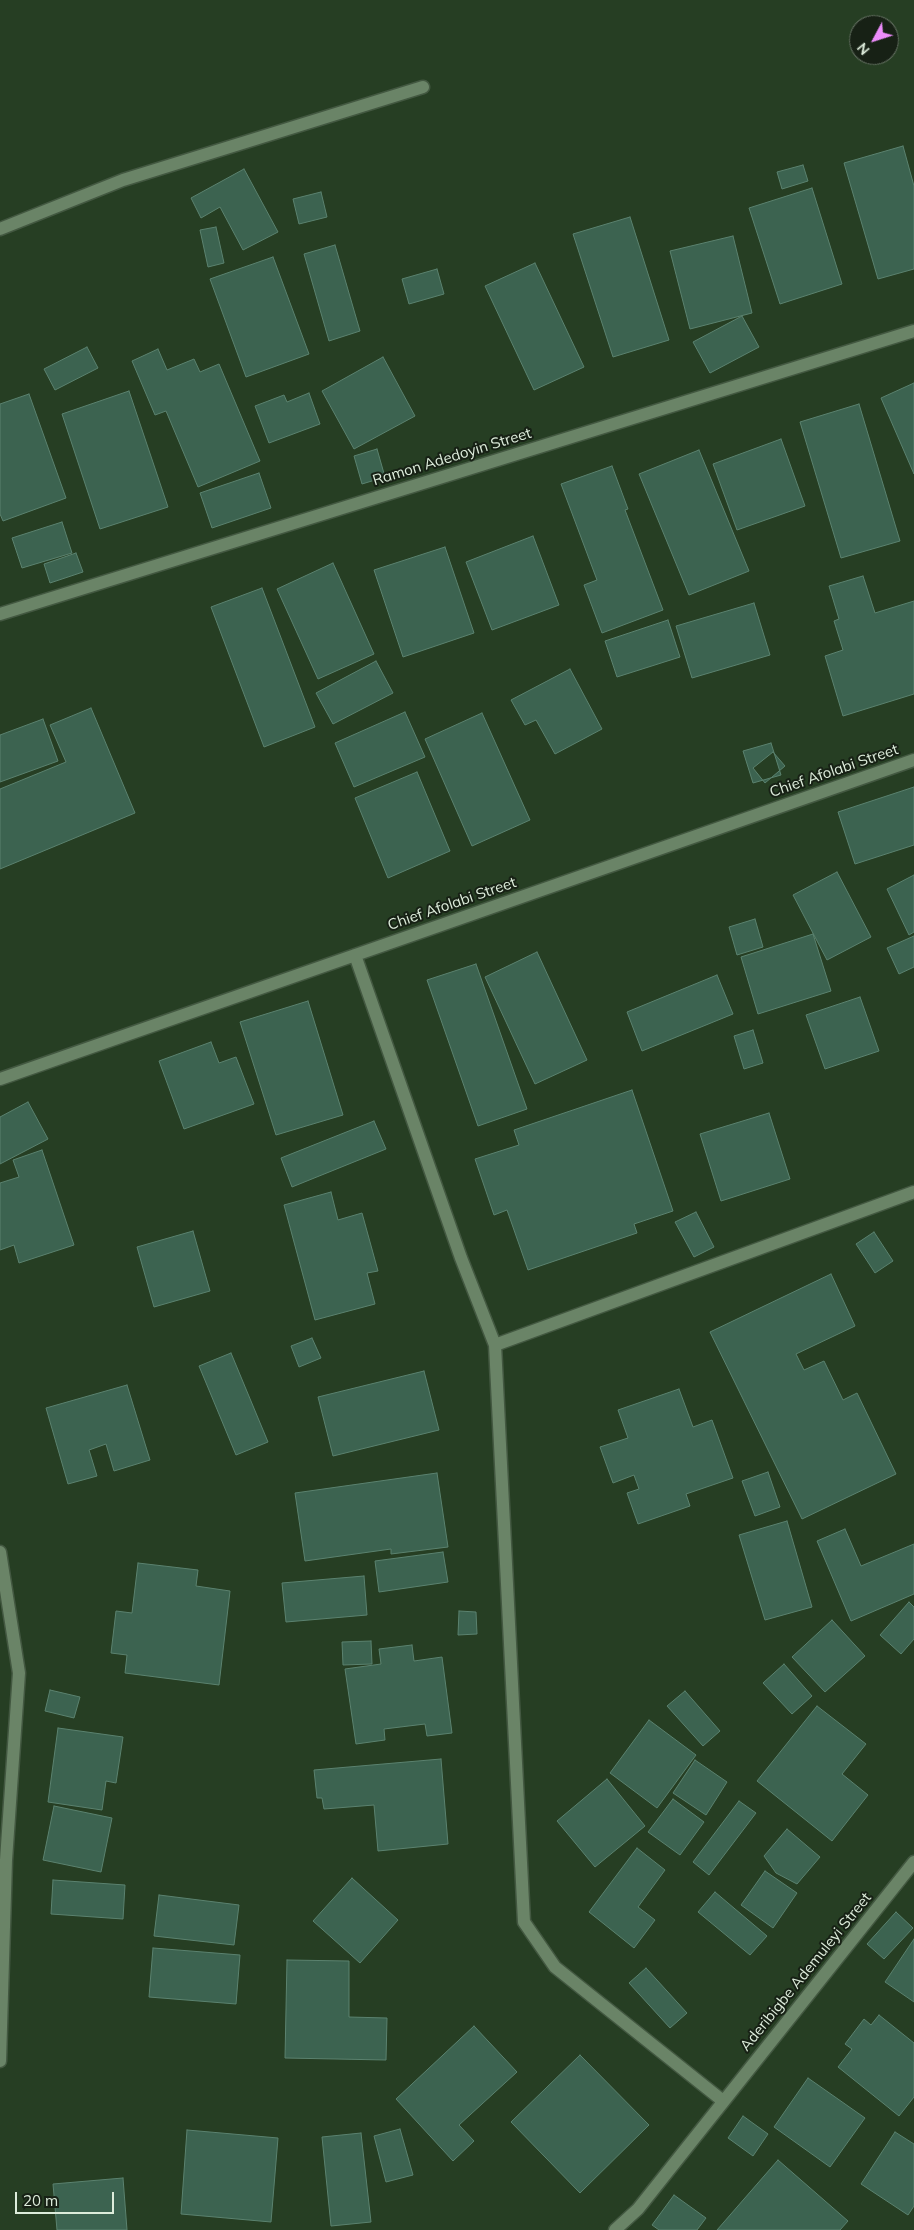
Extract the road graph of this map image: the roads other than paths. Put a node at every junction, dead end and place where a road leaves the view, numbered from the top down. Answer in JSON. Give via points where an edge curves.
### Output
{"nodes":[{"id":1,"x":423,"y":87,"type":"dead end"},
{"id":2,"x":0,"y":228,"type":"edge"},
{"id":3,"x":914,"y":332,"type":"edge"},
{"id":4,"x":0,"y":614,"type":"edge"},
{"id":5,"x":914,"y":760,"type":"edge"},
{"id":6,"x":355,"y":955,"type":"junction"},
{"id":7,"x":0,"y":1079,"type":"edge"},
{"id":8,"x":914,"y":1192,"type":"edge"},
{"id":9,"x":495,"y":1345,"type":"junction"},
{"id":10,"x":0,"y":1552,"type":"edge"},
{"id":11,"x":914,"y":1862,"type":"edge"},
{"id":12,"x":0,"y":2061,"type":"edge"},
{"id":13,"x":723,"y":2101,"type":"junction"},
{"id":14,"x":615,"y":2230,"type":"edge"}],
"edges":[{"from":1,"to":2,"type":"street","via":[[123,180]]},
{"from":3,"to":4,"type":"street","name":"Ramon Adedoyin Street"},
{"from":5,"to":6,"type":"street","name":"Chief Afolabi Street"},
{"from":6,"to":7,"type":"street","name":"Chief Afolabi Street"},
{"from":6,"to":9,"type":"street","via":[[461,1258]]},
{"from":8,"to":9,"type":"street"},
{"from":9,"to":13,"type":"street","via":[[524,1922],[555,1966]]},
{"from":10,"to":12,"type":"street","via":[[19,1673],[6,1860]]},
{"from":11,"to":13,"type":"street","name":"Aderibigbe Ademuleyi Street"},
{"from":13,"to":14,"type":"street","name":"Aderibigbe Ademuleyi Street","via":[[638,2209]]}]}
